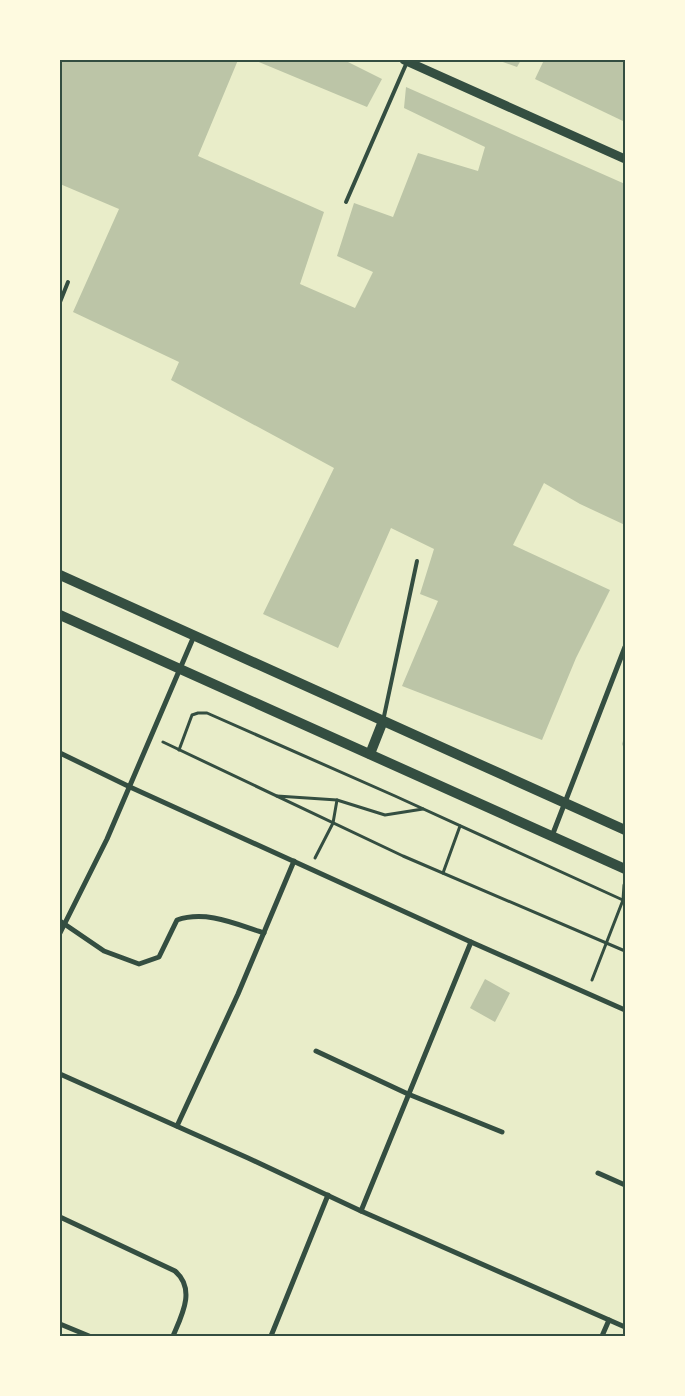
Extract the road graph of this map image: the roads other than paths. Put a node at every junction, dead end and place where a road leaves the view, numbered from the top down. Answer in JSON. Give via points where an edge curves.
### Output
{"nodes":[{"id":1,"x":405,"y":61,"type":"edge"},
{"id":2,"x":625,"y":159,"type":"edge"},
{"id":3,"x":346,"y":202,"type":"dead end"},
{"id":4,"x":68,"y":282,"type":"dead end"},
{"id":5,"x":60,"y":302,"type":"edge"},
{"id":6,"x":417,"y":561,"type":"dead end"},
{"id":7,"x":60,"y":575,"type":"edge"},
{"id":8,"x":60,"y":615,"type":"edge"},
{"id":9,"x":194,"y":636,"type":"junction"},
{"id":10,"x":625,"y":647,"type":"edge"},
{"id":11,"x":179,"y":668,"type":"junction"},
{"id":12,"x":383,"y":721,"type":"junction"},
{"id":13,"x":60,"y":753,"type":"edge"},
{"id":14,"x":370,"y":754,"type":"junction"},
{"id":15,"x":130,"y":787,"type":"junction"},
{"id":16,"x":564,"y":803,"type":"junction"},
{"id":17,"x":625,"y":830,"type":"edge"},
{"id":18,"x":552,"y":836,"type":"junction"},
{"id":19,"x":294,"y":861,"type":"junction"},
{"id":20,"x":625,"y":869,"type":"edge"},
{"id":21,"x":62,"y":922,"type":"edge"},
{"id":22,"x":60,"y":933,"type":"edge"},
{"id":23,"x":264,"y":933,"type":"junction"},
{"id":24,"x":472,"y":942,"type":"junction"},
{"id":25,"x":625,"y":1010,"type":"edge"},
{"id":26,"x":316,"y":1051,"type":"dead end"},
{"id":27,"x":60,"y":1074,"type":"edge"},
{"id":28,"x":408,"y":1094,"type":"junction"},
{"id":29,"x":177,"y":1126,"type":"junction"},
{"id":30,"x":502,"y":1132,"type":"dead end"},
{"id":31,"x":598,"y":1173,"type":"dead end"},
{"id":32,"x":625,"y":1185,"type":"edge"},
{"id":33,"x":328,"y":1195,"type":"junction"},
{"id":34,"x":361,"y":1211,"type":"junction"},
{"id":35,"x":60,"y":1217,"type":"edge"},
{"id":36,"x":610,"y":1320,"type":"junction"},
{"id":37,"x":60,"y":1324,"type":"edge"},
{"id":38,"x":625,"y":1327,"type":"edge"},
{"id":39,"x":89,"y":1336,"type":"edge"},
{"id":40,"x":173,"y":1336,"type":"edge"},
{"id":41,"x":272,"y":1336,"type":"edge"},
{"id":42,"x":602,"y":1336,"type":"edge"}],
"edges":[{"from":1,"to":2,"type":"street"},
{"from":1,"to":3,"type":"lane"},
{"from":4,"to":5,"type":"lane"},
{"from":6,"to":12,"type":"lane"},
{"from":7,"to":9,"type":"main road"},
{"from":8,"to":11,"type":"main road"},
{"from":9,"to":11,"type":"street"},
{"from":9,"to":12,"type":"main road"},
{"from":10,"to":16,"type":"street"},
{"from":11,"to":14,"type":"main road"},
{"from":11,"to":15,"type":"street"},
{"from":12,"to":14,"type":"main road"},
{"from":12,"to":16,"type":"main road"},
{"from":13,"to":15,"type":"street"},
{"from":14,"to":18,"type":"main road"},
{"from":15,"to":19,"type":"street"},
{"from":15,"to":21,"type":"street","via":[[107,839]]},
{"from":16,"to":17,"type":"main road"},
{"from":16,"to":18,"type":"street"},
{"from":18,"to":20,"type":"main road"},
{"from":19,"to":23,"type":"street"},
{"from":19,"to":24,"type":"street"},
{"from":21,"to":22,"type":"street"},
{"from":21,"to":23,"type":"street","via":[[104,951],[139,964],[159,957],[177,920],[190,916],[222,919]]},
{"from":23,"to":29,"type":"street"},
{"from":24,"to":25,"type":"street"},
{"from":24,"to":28,"type":"street"},
{"from":26,"to":28,"type":"street"},
{"from":27,"to":29,"type":"street"},
{"from":28,"to":30,"type":"street"},
{"from":28,"to":34,"type":"street"},
{"from":29,"to":33,"type":"street"},
{"from":31,"to":32,"type":"street"},
{"from":33,"to":34,"type":"street"},
{"from":33,"to":41,"type":"street"},
{"from":34,"to":36,"type":"street"},
{"from":35,"to":40,"type":"street","via":[[181,1276],[186,1295],[183,1314]]},
{"from":36,"to":38,"type":"street"},
{"from":36,"to":42,"type":"street"},
{"from":37,"to":39,"type":"street"}]}
